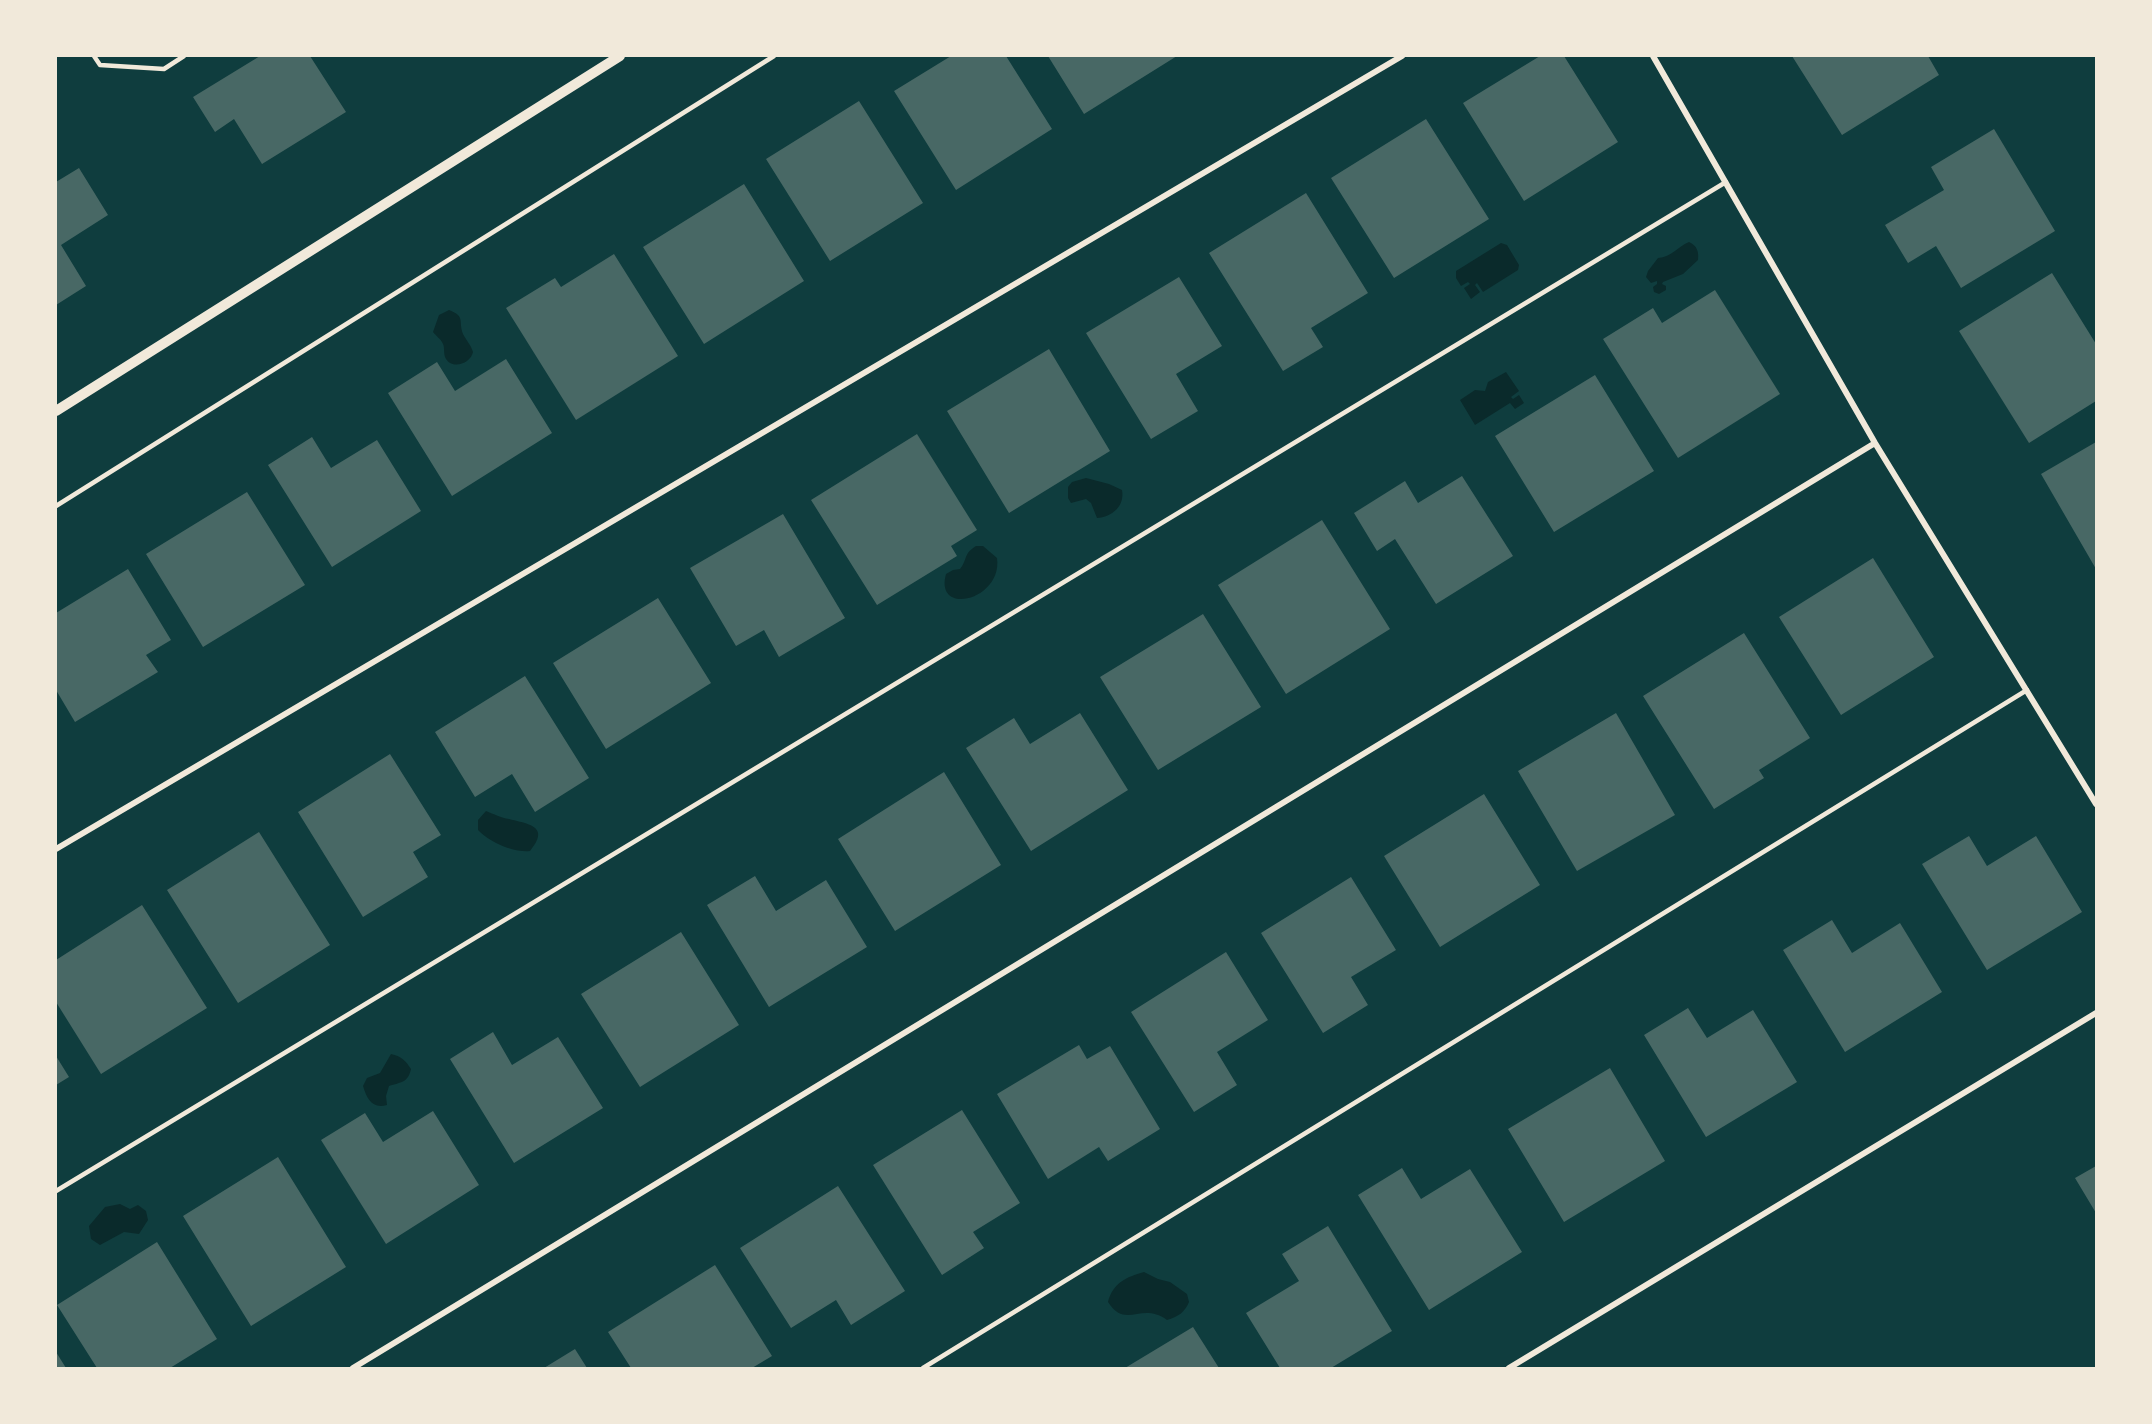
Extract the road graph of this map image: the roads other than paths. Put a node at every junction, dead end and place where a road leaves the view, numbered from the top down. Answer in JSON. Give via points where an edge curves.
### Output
{"nodes":[{"id":1,"x":94,"y":56,"type":"edge"},
{"id":2,"x":184,"y":56,"type":"edge"},
{"id":3,"x":621,"y":56,"type":"edge"},
{"id":4,"x":774,"y":56,"type":"edge"},
{"id":5,"x":1653,"y":56,"type":"edge"},
{"id":6,"x":1397,"y":57,"type":"edge"},
{"id":7,"x":1726,"y":182,"type":"junction"},
{"id":8,"x":56,"y":411,"type":"edge"},
{"id":9,"x":1875,"y":443,"type":"junction"},
{"id":10,"x":56,"y":506,"type":"edge"},
{"id":11,"x":2027,"y":690,"type":"junction"},
{"id":12,"x":2097,"y":804,"type":"edge"},
{"id":13,"x":56,"y":849,"type":"edge"},
{"id":14,"x":2097,"y":1013,"type":"edge"},
{"id":15,"x":56,"y":1191,"type":"edge"},
{"id":16,"x":353,"y":1368,"type":"edge"},
{"id":17,"x":922,"y":1368,"type":"edge"},
{"id":18,"x":1509,"y":1368,"type":"edge"}],
"edges":[{"from":1,"to":2,"type":"lane","via":[[100,65],[164,69]]},
{"from":3,"to":8,"type":"street"},
{"from":4,"to":10,"type":"lane"},
{"from":5,"to":7,"type":"street"},
{"from":6,"to":13,"type":"street"},
{"from":7,"to":9,"type":"street"},
{"from":7,"to":15,"type":"lane"},
{"from":9,"to":11,"type":"street"},
{"from":9,"to":16,"type":"street"},
{"from":11,"to":12,"type":"street"},
{"from":11,"to":17,"type":"lane"},
{"from":14,"to":18,"type":"street"}]}
